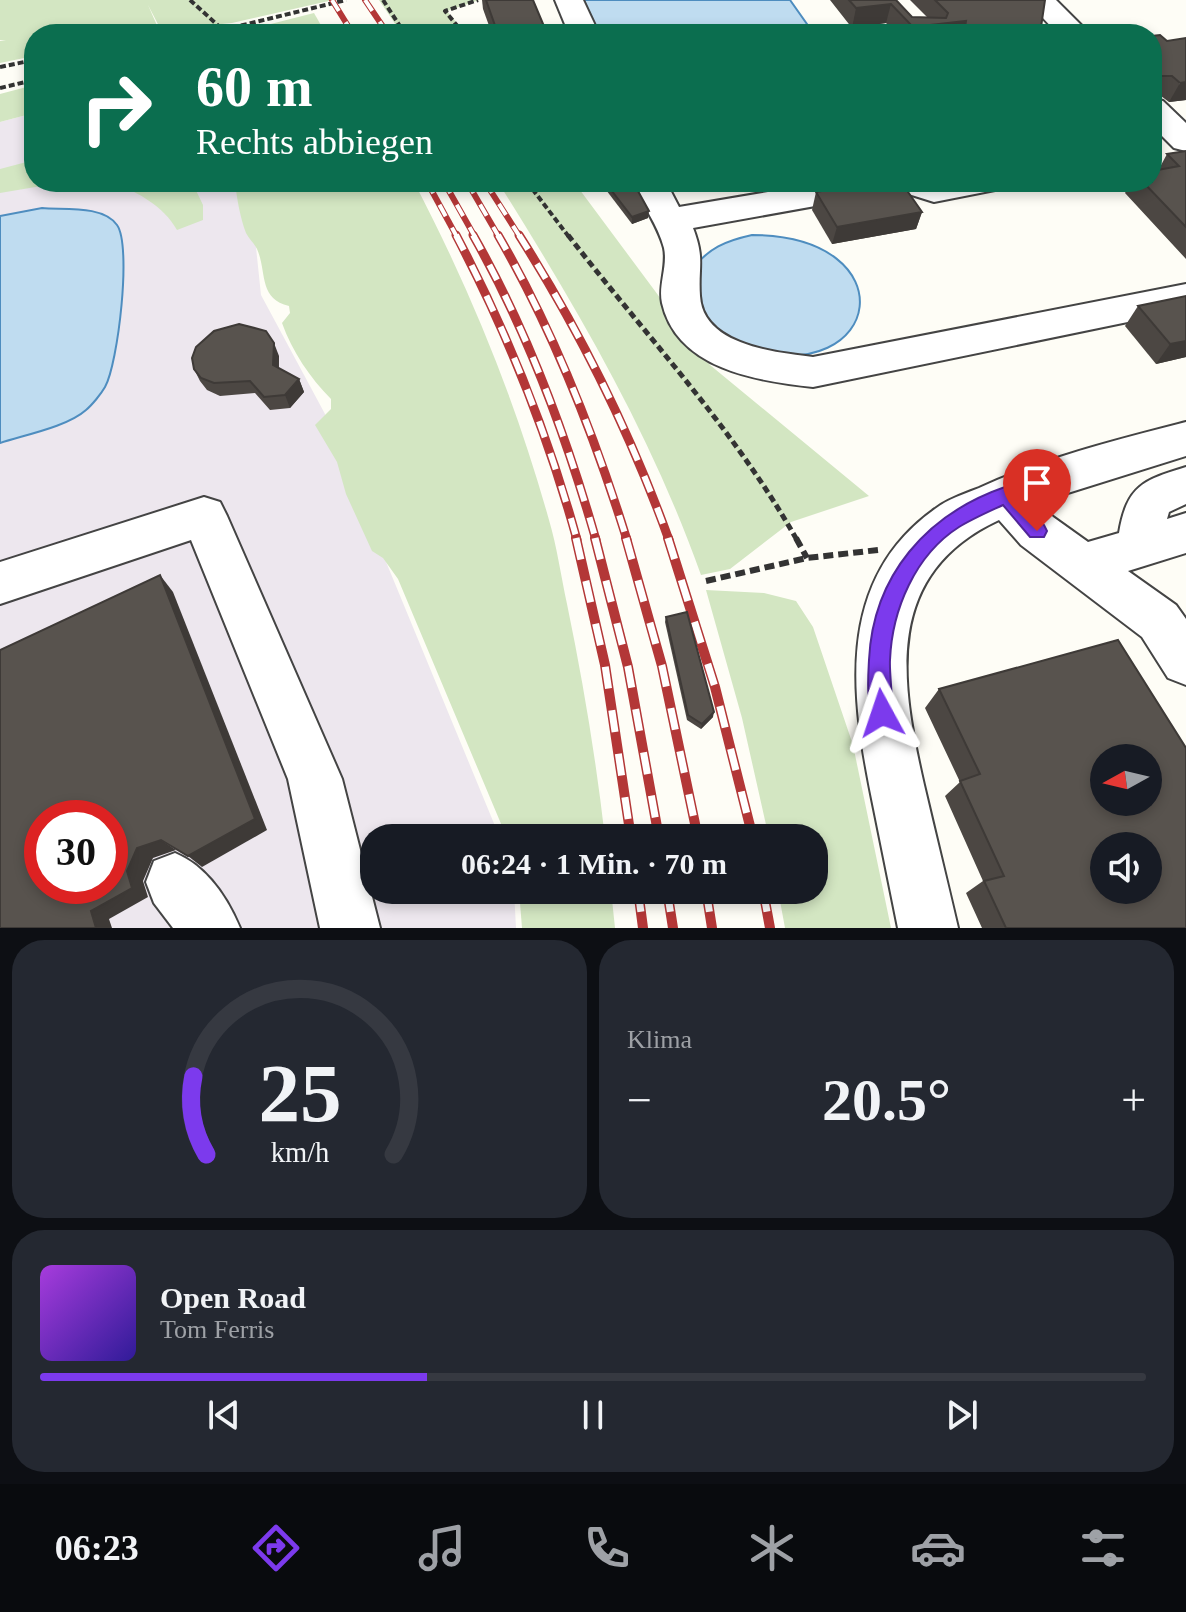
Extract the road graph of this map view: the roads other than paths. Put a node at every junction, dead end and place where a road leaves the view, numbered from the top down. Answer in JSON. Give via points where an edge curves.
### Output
{"nodes":[{"id":1,"x":569,"y":0,"type":"edge"},
{"id":2,"x":1040,"y":0,"type":"edge"},
{"id":3,"x":580,"y":24,"type":"edge"},
{"id":4,"x":1065,"y":24,"type":"edge"},
{"id":5,"x":1162,"y":118,"type":"edge"},
{"id":6,"x":1186,"y":141,"type":"edge"},
{"id":7,"x":1186,"y":148,"type":"edge"},
{"id":8,"x":1162,"y":152,"type":"edge"},
{"id":9,"x":654,"y":192,"type":"edge"},
{"id":10,"x":833,"y":192,"type":"edge"},
{"id":11,"x":672,"y":220,"type":"junction"},
{"id":12,"x":1186,"y":297,"type":"edge"},
{"id":13,"x":1186,"y":439,"type":"edge"},
{"id":14,"x":1186,"y":485,"type":"edge"},
{"id":15,"x":1005,"y":495,"type":"junction"},
{"id":16,"x":1186,"y":533,"type":"edge"},
{"id":17,"x":1140,"y":547,"type":"junction"},
{"id":18,"x":1083,"y":564,"type":"junction"},
{"id":19,"x":0,"y":583,"type":"edge"},
{"id":20,"x":1186,"y":661,"type":"edge"},
{"id":21,"x":175,"y":882,"type":"dead end"},
{"id":22,"x":210,"y":928,"type":"edge"},
{"id":23,"x":350,"y":928,"type":"edge"},
{"id":24,"x":928,"y":928,"type":"edge"}],
"edges":[{"from":1,"to":3,"type":"street"},
{"from":2,"to":4,"type":"street"},
{"from":5,"to":6,"type":"street"},
{"from":7,"to":8,"type":"street"},
{"from":9,"to":11,"type":"street"},
{"from":10,"to":11,"type":"street"},
{"from":11,"to":12,"type":"street","via":[[685,259],[682,305],[692,326],[725,351],[790,370],[813,372]]},
{"from":13,"to":15,"type":"street"},
{"from":14,"to":17,"type":"street","via":[[1153,497]]},
{"from":15,"to":18,"type":"street","via":[[1037,531]]},
{"from":15,"to":24,"type":"street","via":[[949,523],[915,557],[891,598],[880,638],[878,686],[886,740]]},
{"from":16,"to":17,"type":"street"},
{"from":17,"to":18,"type":"street"},
{"from":18,"to":20,"type":"street","via":[[1159,621]]},
{"from":19,"to":23,"type":"street","via":[[204,516],[315,779]]},
{"from":21,"to":22,"type":"street"}]}
